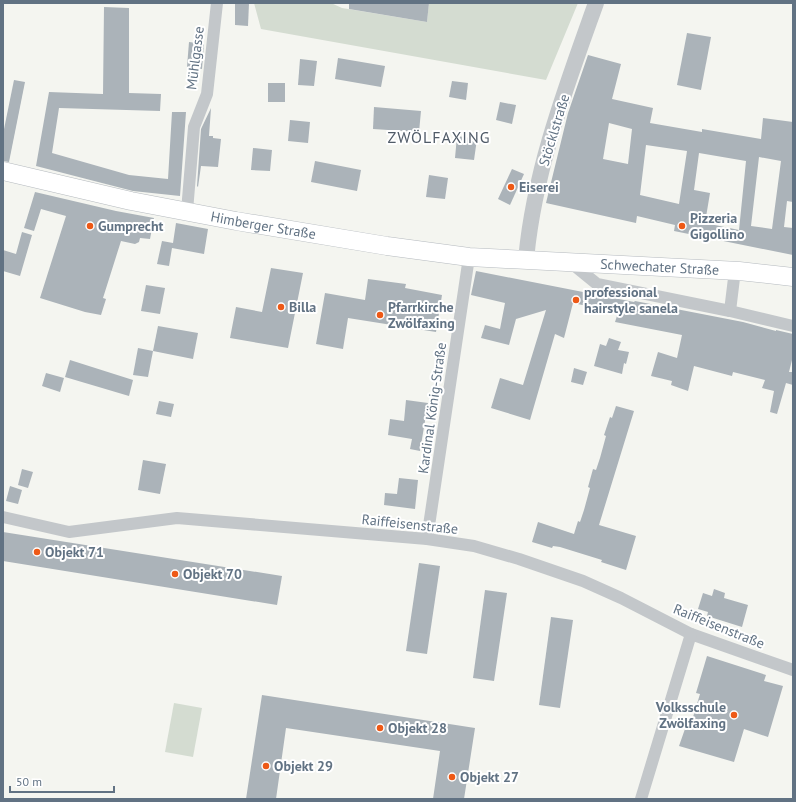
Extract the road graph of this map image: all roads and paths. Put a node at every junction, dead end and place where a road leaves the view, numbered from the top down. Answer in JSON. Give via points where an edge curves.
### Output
{"nodes":[{"id":1,"x":217,"y":3,"type":"edge"},
{"id":2,"x":596,"y":3,"type":"edge"},
{"id":3,"x":3,"y":172,"type":"edge"},
{"id":4,"x":187,"y":211,"type":"junction"},
{"id":5,"x":469,"y":257,"type":"junction"},
{"id":6,"x":526,"y":260,"type":"junction"},
{"id":7,"x":569,"y":261,"type":"junction"},
{"id":8,"x":735,"y":270,"type":"junction"},
{"id":9,"x":793,"y":277,"type":"edge"},
{"id":10,"x":730,"y":311,"type":"junction"},
{"id":11,"x":793,"y":326,"type":"edge"},
{"id":12,"x":3,"y":518,"type":"edge"},
{"id":13,"x":428,"y":539,"type":"junction"},
{"id":14,"x":691,"y":634,"type":"junction"},
{"id":15,"x":793,"y":670,"type":"edge"},
{"id":16,"x":641,"y":799,"type":"edge"}],
"edges":[{"from":1,"to":4,"type":"street","name":"Mühlgasse","via":[[207,94],[194,127]]},
{"from":2,"to":6,"type":"street","name":"Stöcklstraße","via":[[546,152],[531,216]]},
{"from":3,"to":4,"type":"main road","name":"Himberger Straße"},
{"from":4,"to":5,"type":"main road","name":"Himberger Straße","via":[[387,246]]},
{"from":5,"to":6,"type":"main road","name":"Himberger Straße"},
{"from":5,"to":13,"type":"street","name":"Kardinal König-Straße"},
{"from":6,"to":7,"type":"main road","name":"Schwechater Straße"},
{"from":7,"to":8,"type":"main road","name":"Schwechater Straße"},
{"from":7,"to":10,"type":"street","via":[[597,284]]},
{"from":8,"to":9,"type":"main road","name":"Schwechater Straße"},
{"from":8,"to":10,"type":"street"},
{"from":10,"to":11,"type":"street"},
{"from":12,"to":13,"type":"street","name":"Raiffeisenstraße","via":[[69,532],[177,518]]},
{"from":13,"to":14,"type":"street","name":"Raiffeisenstraße","via":[[474,546],[583,581]]},
{"from":14,"to":15,"type":"street","name":"Raiffeisenstraße"},
{"from":14,"to":16,"type":"street"}]}
